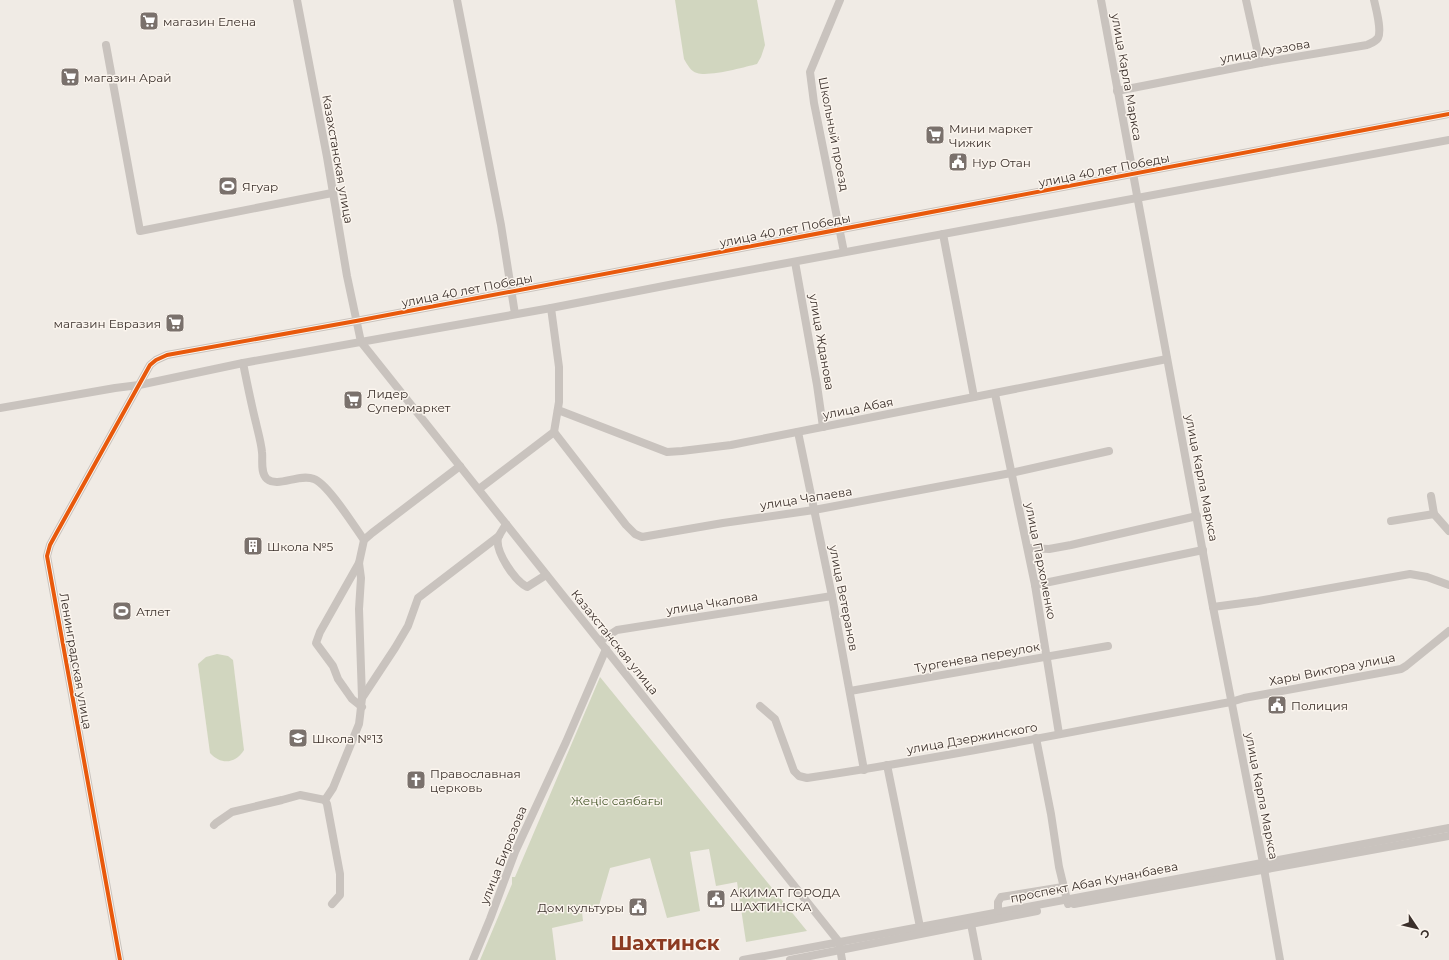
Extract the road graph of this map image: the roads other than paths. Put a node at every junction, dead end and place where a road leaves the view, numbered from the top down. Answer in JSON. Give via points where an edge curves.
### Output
{"nodes":[{"id":1,"x":297,"y":0,"type":"edge"},
{"id":2,"x":457,"y":0,"type":"edge"},
{"id":3,"x":840,"y":0,"type":"edge"},
{"id":4,"x":1101,"y":0,"type":"edge"},
{"id":5,"x":1246,"y":0,"type":"edge"},
{"id":6,"x":1374,"y":0,"type":"edge"},
{"id":7,"x":106,"y":45,"type":"dead end"},
{"id":8,"x":1260,"y":63,"type":"junction"},
{"id":9,"x":1117,"y":91,"type":"junction"},
{"id":10,"x":1449,"y":114,"type":"edge"},
{"id":11,"x":1449,"y":140,"type":"edge"},
{"id":12,"x":1133,"y":174,"type":"junction"},
{"id":13,"x":332,"y":194,"type":"junction"},
{"id":14,"x":1138,"y":198,"type":"junction"},
{"id":15,"x":840,"y":230,"type":"junction"},
{"id":16,"x":944,"y":234,"type":"junction"},
{"id":17,"x":844,"y":252,"type":"junction"},
{"id":18,"x":795,"y":262,"type":"junction"},
{"id":19,"x":512,"y":292,"type":"junction"},
{"id":20,"x":552,"y":308,"type":"junction"},
{"id":21,"x":515,"y":314,"type":"junction"},
{"id":22,"x":356,"y":321,"type":"junction"},
{"id":23,"x":361,"y":342,"type":"junction"},
{"id":24,"x":1167,"y":359,"type":"junction"},
{"id":25,"x":243,"y":363,"type":"junction"},
{"id":26,"x":139,"y":385,"type":"junction"},
{"id":27,"x":995,"y":394,"type":"junction"},
{"id":28,"x":974,"y":397,"type":"junction"},
{"id":29,"x":0,"y":408,"type":"edge"},
{"id":30,"x":558,"y":410,"type":"junction"},
{"id":31,"x":823,"y":427,"type":"junction"},
{"id":32,"x":554,"y":432,"type":"junction"},
{"id":33,"x":798,"y":432,"type":"junction"},
{"id":34,"x":1109,"y":451,"type":"dead end"},
{"id":35,"x":460,"y":466,"type":"junction"},
{"id":36,"x":1011,"y":473,"type":"junction"},
{"id":37,"x":478,"y":489,"type":"junction"},
{"id":38,"x":1431,"y":496,"type":"dead end"},
{"id":39,"x":814,"y":510,"type":"junction"},
{"id":40,"x":1434,"y":514,"type":"junction"},
{"id":41,"x":1197,"y":516,"type":"junction"},
{"id":42,"x":1391,"y":521,"type":"dead end"},
{"id":43,"x":506,"y":524,"type":"junction"},
{"id":44,"x":1449,"y":531,"type":"edge"},
{"id":45,"x":499,"y":536,"type":"junction"},
{"id":46,"x":364,"y":540,"type":"junction"},
{"id":47,"x":1028,"y":548,"type":"junction"},
{"id":48,"x":1203,"y":550,"type":"junction"},
{"id":49,"x":359,"y":563,"type":"junction"},
{"id":50,"x":546,"y":575,"type":"junction"},
{"id":51,"x":1034,"y":585,"type":"junction"},
{"id":52,"x":1449,"y":585,"type":"edge"},
{"id":53,"x":832,"y":596,"type":"junction"},
{"id":54,"x":1213,"y":606,"type":"junction"},
{"id":55,"x":1449,"y":631,"type":"edge"},
{"id":56,"x":600,"y":641,"type":"junction"},
{"id":57,"x":1108,"y":646,"type":"dead end"},
{"id":58,"x":606,"y":649,"type":"junction"},
{"id":59,"x":1046,"y":658,"type":"junction"},
{"id":60,"x":850,"y":691,"type":"junction"},
{"id":61,"x":362,"y":698,"type":"junction"},
{"id":62,"x":1231,"y":702,"type":"junction"},
{"id":63,"x":760,"y":706,"type":"dead end"},
{"id":64,"x":362,"y":707,"type":"junction"},
{"id":65,"x":1059,"y":734,"type":"junction"},
{"id":66,"x":1036,"y":738,"type":"junction"},
{"id":67,"x":887,"y":765,"type":"junction"},
{"id":68,"x":864,"y":770,"type":"junction"},
{"id":69,"x":325,"y":800,"type":"junction"},
{"id":70,"x":214,"y":826,"type":"dead end"},
{"id":71,"x":1449,"y":828,"type":"edge"},
{"id":72,"x":1449,"y":836,"type":"edge"},
{"id":73,"x":1264,"y":866,"type":"junction"},
{"id":74,"x":1064,"y":887,"type":"junction"},
{"id":75,"x":1067,"y":902,"type":"junction"},
{"id":76,"x":332,"y":904,"type":"dead end"},
{"id":77,"x":998,"y":912,"type":"junction"},
{"id":78,"x":971,"y":924,"type":"junction"},
{"id":79,"x":920,"y":927,"type":"junction"},
{"id":80,"x":839,"y":942,"type":"junction"},
{"id":81,"x":841,"y":951,"type":"junction"},
{"id":82,"x":120,"y":960,"type":"edge"},
{"id":83,"x":473,"y":960,"type":"edge"},
{"id":84,"x":743,"y":960,"type":"edge"},
{"id":85,"x":790,"y":960,"type":"edge"},
{"id":86,"x":842,"y":960,"type":"edge"},
{"id":87,"x":978,"y":960,"type":"edge"},
{"id":88,"x":1280,"y":960,"type":"edge"}],
"edges":[{"from":1,"to":13,"type":"street","name":"Казахстанская улица"},
{"from":2,"to":19,"type":"street"},
{"from":3,"to":15,"type":"street","name":"Школьный проезд","via":[[810,72]]},
{"from":4,"to":9,"type":"street","name":"улица Карла Маркса"},
{"from":5,"to":8,"type":"street"},
{"from":6,"to":8,"type":"street","name":"улица Ауэзова","via":[[1379,32],[1374,42]]},
{"from":7,"to":13,"type":"street","via":[[140,231]]},
{"from":8,"to":9,"type":"street","name":"улица Ауэзова"},
{"from":9,"to":12,"type":"street","name":"улица Карла Маркса"},
{"from":10,"to":12,"type":"street","name":"улица 40 лет Победы"},
{"from":11,"to":14,"type":"street"},
{"from":12,"to":14,"type":"street","name":"улица Карла Маркса"},
{"from":12,"to":15,"type":"street","name":"улица 40 лет Победы"},
{"from":13,"to":22,"type":"street","name":"Казахстанская улица"},
{"from":14,"to":16,"type":"street"},
{"from":14,"to":24,"type":"street","name":"улица Карла Маркса"},
{"from":15,"to":17,"type":"street","name":"Школьный проезд"},
{"from":15,"to":19,"type":"street","name":"улица 40 лет Победы"},
{"from":16,"to":17,"type":"street"},
{"from":16,"to":28,"type":"street"},
{"from":17,"to":18,"type":"street"},
{"from":18,"to":20,"type":"street"},
{"from":18,"to":31,"type":"street","name":"улица Жданова"},
{"from":19,"to":21,"type":"street"},
{"from":19,"to":22,"type":"street","name":"улица 40 лет Победы"},
{"from":20,"to":21,"type":"street"},
{"from":20,"to":30,"type":"street","via":[[559,367]]},
{"from":21,"to":23,"type":"street"},
{"from":22,"to":23,"type":"street","name":"Казахстанская улица"},
{"from":22,"to":26,"type":"street","name":"улица 40 лет Победы","via":[[167,355],[150,365]]},
{"from":23,"to":25,"type":"street"},
{"from":23,"to":35,"type":"street","name":"Казахстанская улица"},
{"from":24,"to":27,"type":"street","name":"улица Абая"},
{"from":24,"to":41,"type":"street","name":"улица Карла Маркса"},
{"from":25,"to":26,"type":"street"},
{"from":25,"to":46,"type":"street","via":[[262,453],[263,471],[267,479],[284,482],[306,477],[316,479],[328,490]]},
{"from":26,"to":29,"type":"street"},
{"from":26,"to":82,"type":"street","name":"Ленинградская улица","via":[[50,545],[48,556]]},
{"from":27,"to":28,"type":"street","name":"улица Абая"},
{"from":27,"to":36,"type":"street","name":"улица Пархоменко"},
{"from":28,"to":31,"type":"street","name":"улица Абая"},
{"from":30,"to":32,"type":"street"},
{"from":30,"to":33,"type":"street","name":"улица Абая","via":[[667,452],[731,445]]},
{"from":31,"to":33,"type":"street","name":"улица Абая"},
{"from":32,"to":37,"type":"street"},
{"from":32,"to":39,"type":"street","name":"улица Чапаева","via":[[626,525],[642,537]]},
{"from":33,"to":39,"type":"street","name":"улица Ветеранов"},
{"from":34,"to":36,"type":"street","name":"улица Чапаева"},
{"from":35,"to":37,"type":"street","name":"Казахстанская улица"},
{"from":35,"to":46,"type":"street"},
{"from":36,"to":39,"type":"street","name":"улица Чапаева"},
{"from":36,"to":47,"type":"street","name":"улица Пархоменко"},
{"from":37,"to":43,"type":"street","name":"Казахстанская улица"},
{"from":38,"to":40,"type":"street"},
{"from":39,"to":53,"type":"street","name":"улица Ветеранов"},
{"from":40,"to":42,"type":"street"},
{"from":40,"to":44,"type":"street"},
{"from":41,"to":47,"type":"street","via":[[1049,549]]},
{"from":41,"to":48,"type":"street","name":"улица Карла Маркса"},
{"from":43,"to":45,"type":"street"},
{"from":43,"to":50,"type":"street","name":"Казахстанская улица"},
{"from":45,"to":50,"type":"street","via":[[498,546],[503,559],[522,584],[527,587]]},
{"from":45,"to":61,"type":"street","via":[[418,598],[405,632]]},
{"from":46,"to":49,"type":"street"},
{"from":47,"to":51,"type":"street","name":"улица Пархоменко"},
{"from":48,"to":51,"type":"street"},
{"from":48,"to":54,"type":"street","name":"улица Карла Маркса"},
{"from":49,"to":61,"type":"street"},
{"from":49,"to":64,"type":"street","via":[[316,643],[352,699]]},
{"from":50,"to":56,"type":"street","name":"Казахстанская улица"},
{"from":51,"to":59,"type":"street","name":"улица Пархоменко"},
{"from":52,"to":54,"type":"street","via":[[1410,574],[1258,601]]},
{"from":53,"to":56,"type":"street","name":"улица Чкалова","via":[[617,630]]},
{"from":53,"to":60,"type":"street","name":"улица Ветеранов"},
{"from":54,"to":62,"type":"street","name":"улица Карла Маркса"},
{"from":55,"to":62,"type":"street","name":"Хары Виктора улица","via":[[1401,668]]},
{"from":56,"to":58,"type":"street","name":"Казахстанская улица"},
{"from":57,"to":59,"type":"street","name":"Тургенева переулок"},
{"from":58,"to":80,"type":"street","name":"Казахстанская улица"},
{"from":58,"to":83,"type":"street","name":"улица Бирюзова","via":[[515,852]]},
{"from":59,"to":60,"type":"street","name":"Тургенева переулок"},
{"from":59,"to":65,"type":"street","name":"улица Пархоменко"},
{"from":60,"to":68,"type":"street","name":"улица Ветеранов"},
{"from":61,"to":64,"type":"street"},
{"from":62,"to":65,"type":"street","name":"улица Дзержинского"},
{"from":62,"to":73,"type":"street","name":"улица Карла Маркса"},
{"from":63,"to":68,"type":"street","name":"улица Дзержинского","via":[[775,719],[794,771],[799,776],[807,778]]},
{"from":64,"to":69,"type":"street","via":[[333,788]]},
{"from":65,"to":66,"type":"street","name":"улица Дзержинского"},
{"from":66,"to":67,"type":"street","name":"улица Дзержинского"},
{"from":66,"to":74,"type":"street"},
{"from":67,"to":68,"type":"street","name":"улица Дзержинского"},
{"from":67,"to":79,"type":"street"},
{"from":69,"to":70,"type":"street","via":[[300,794],[232,812]]},
{"from":69,"to":76,"type":"street","via":[[340,874],[340,895]]},
{"from":71,"to":73,"type":"street","name":"проспект Абая Кунанбаева"},
{"from":72,"to":73,"type":"street","name":"проспект Абая Кунанбаева"},
{"from":73,"to":75,"type":"street","name":"проспект Абая Кунанбаева"},
{"from":73,"to":88,"type":"street","name":"улица Карла Маркса"},
{"from":74,"to":75,"type":"street"},
{"from":74,"to":77,"type":"street","via":[[1001,897]]},
{"from":75,"to":77,"type":"street","name":"проспект Абая Кунанбаева"},
{"from":75,"to":78,"type":"street","name":"проспект Абая Кунанбаева"},
{"from":77,"to":79,"type":"street","name":"проспект Абая Кунанбаева"},
{"from":78,"to":81,"type":"street","name":"проспект Абая Кунанбаева"},
{"from":78,"to":87,"type":"street"},
{"from":79,"to":80,"type":"street","name":"проспект Абая Кунанбаева"},
{"from":80,"to":81,"type":"street","name":"Казахстанская улица"},
{"from":80,"to":84,"type":"street","name":"проспект Абая Кунанбаева"},
{"from":81,"to":85,"type":"street","name":"проспект Абая Кунанбаева"},
{"from":81,"to":86,"type":"street","name":"Казахстанская улица"}]}
